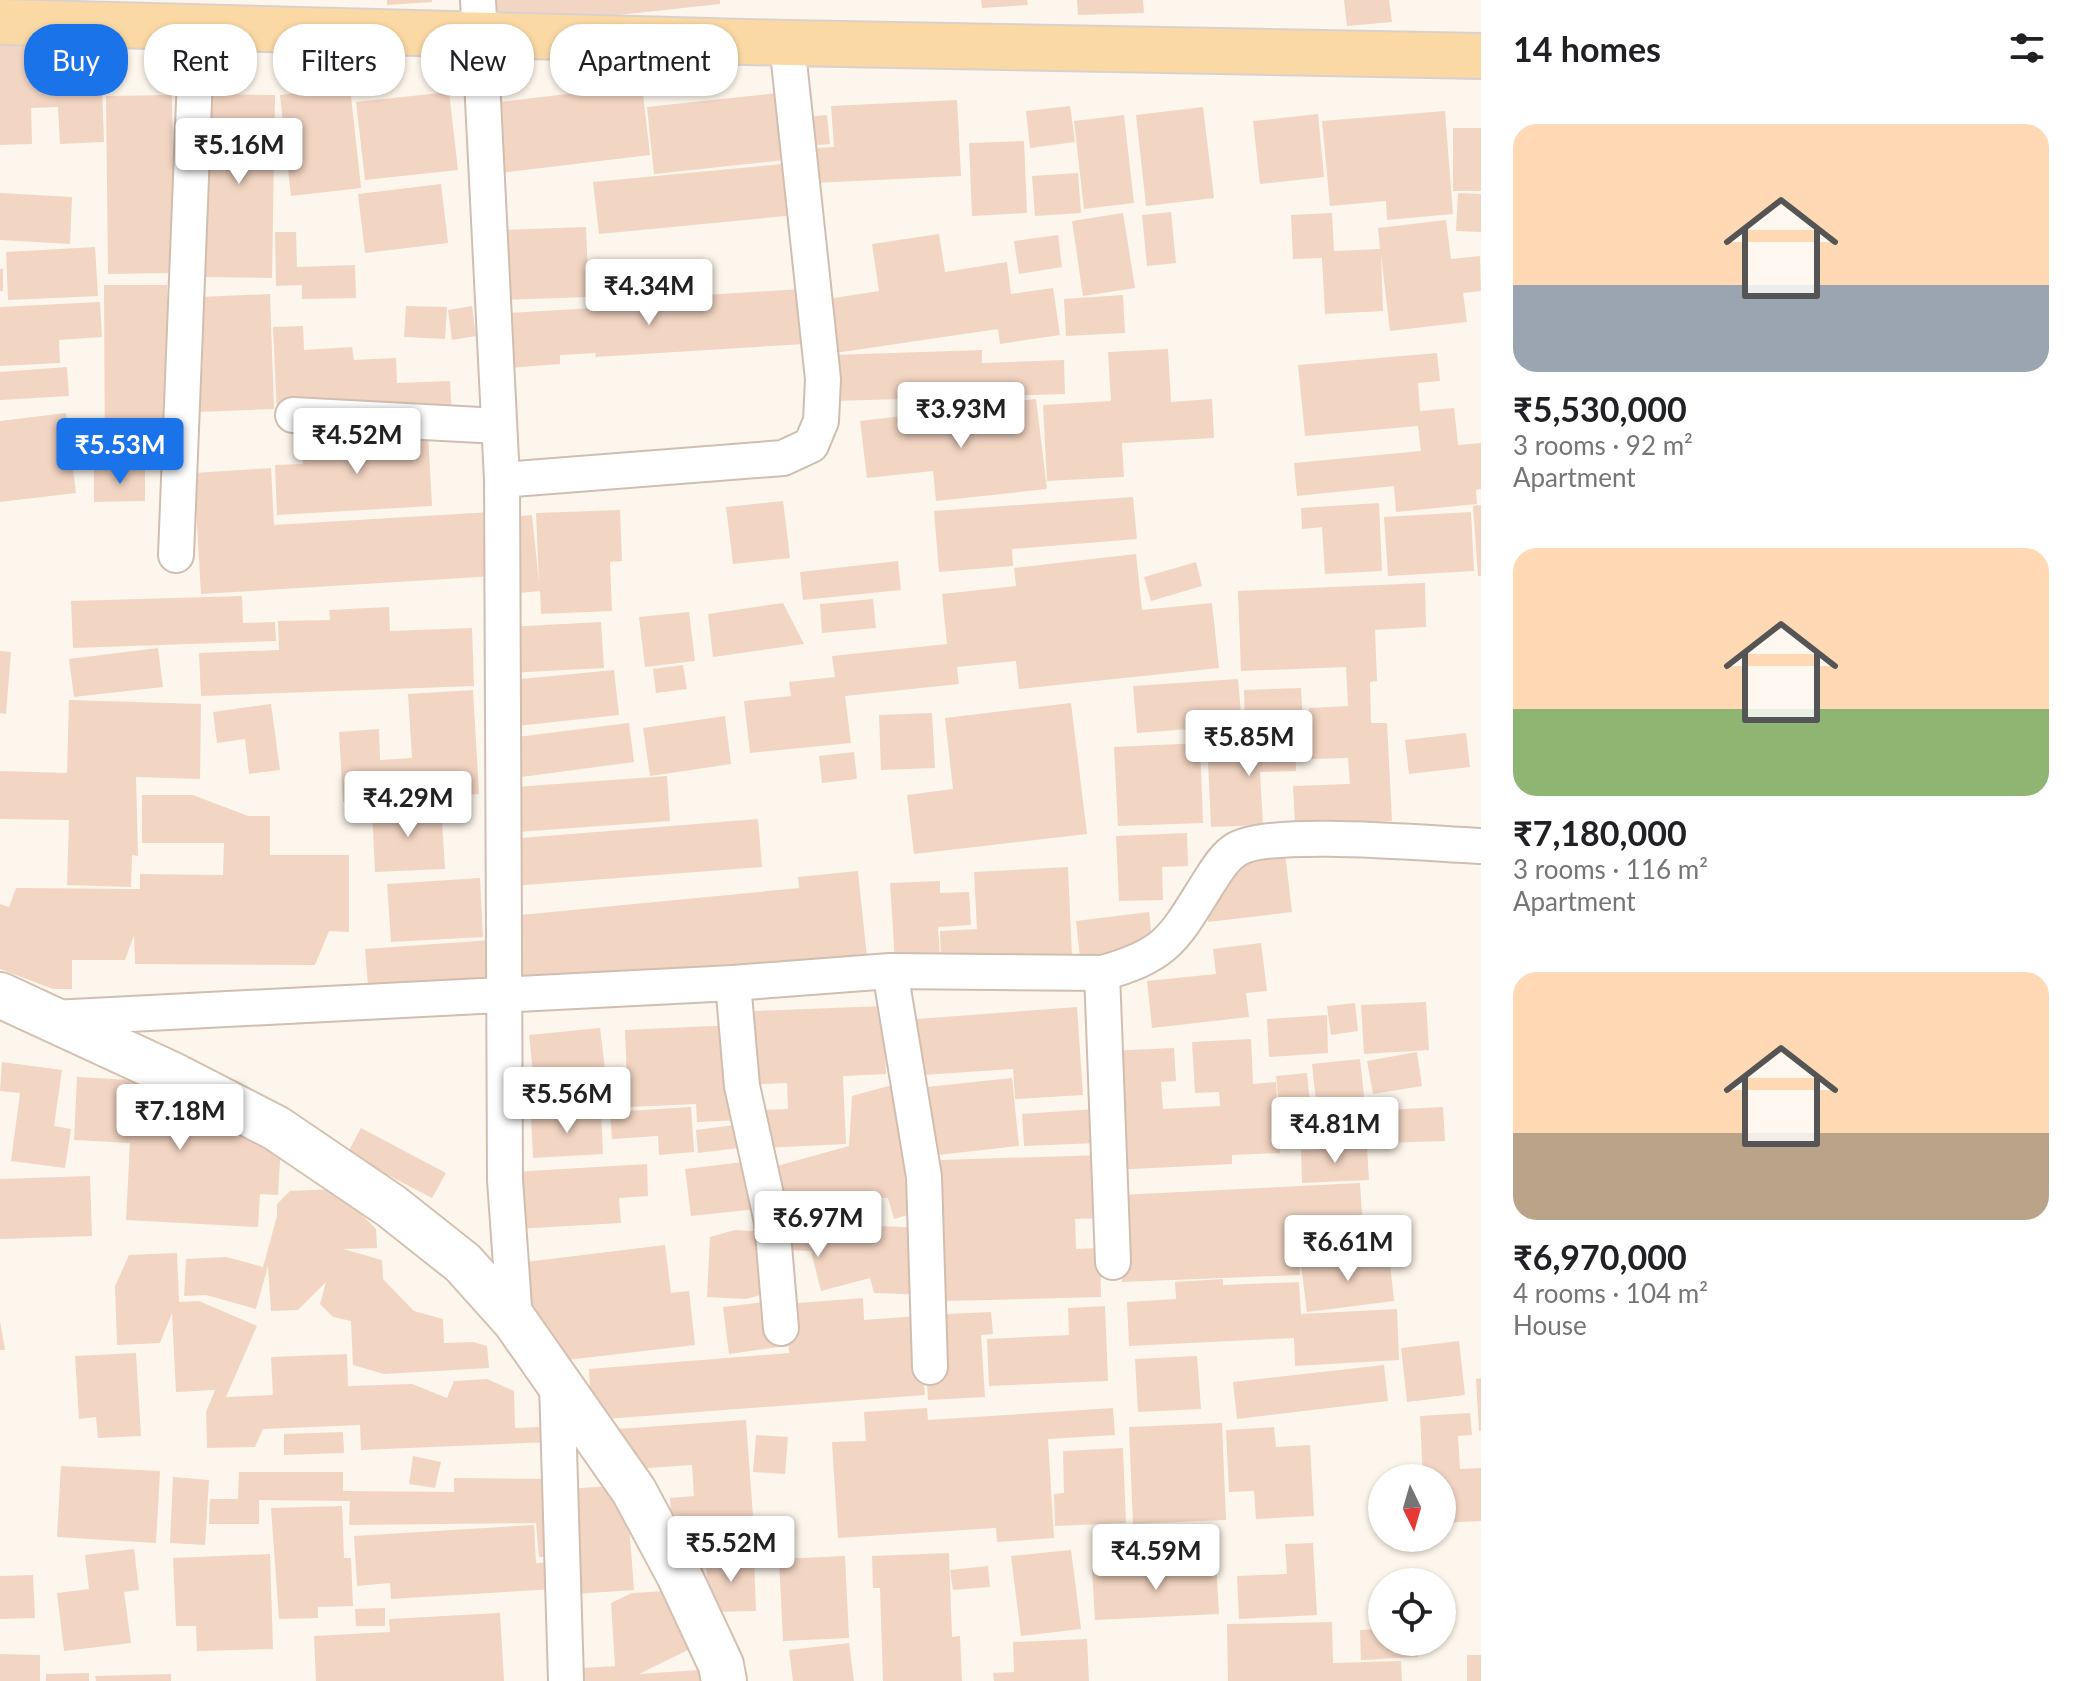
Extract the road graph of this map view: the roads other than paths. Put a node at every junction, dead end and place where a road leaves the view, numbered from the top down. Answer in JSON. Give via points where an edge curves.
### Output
{"nodes":[{"id":1,"x":478,"y":18,"type":"edge"},
{"id":2,"x":0,"y":22,"type":"edge"},
{"id":3,"x":257,"y":25,"type":"edge"},
{"id":4,"x":144,"y":26,"type":"edge"},
{"id":5,"x":787,"y":43,"type":"junction"},
{"id":6,"x":1481,"y":56,"type":"edge"},
{"id":7,"x":194,"y":96,"type":"edge"},
{"id":8,"x":293,"y":415,"type":"dead end"},
{"id":9,"x":499,"y":426,"type":"junction"},
{"id":10,"x":502,"y":480,"type":"junction"},
{"id":11,"x":176,"y":555,"type":"dead end"},
{"id":12,"x":1481,"y":846,"type":"edge"},
{"id":13,"x":890,"y":971,"type":"junction"},
{"id":14,"x":1102,"y":973,"type":"junction"},
{"id":15,"x":733,"y":983,"type":"junction"},
{"id":16,"x":0,"y":995,"type":"edge"},
{"id":17,"x":503,"y":995,"type":"junction"},
{"id":18,"x":45,"y":1019,"type":"junction"},
{"id":19,"x":1113,"y":1262,"type":"dead end"},
{"id":20,"x":515,"y":1321,"type":"junction"},
{"id":21,"x":781,"y":1328,"type":"dead end"},
{"id":22,"x":930,"y":1367,"type":"dead end"},
{"id":23,"x":557,"y":1383,"type":"junction"},
{"id":24,"x":566,"y":1681,"type":"edge"},
{"id":25,"x":724,"y":1681,"type":"edge"}],
"edges":[{"from":1,"to":3,"type":"main road"},
{"from":1,"to":5,"type":"main road"},
{"from":1,"to":9,"type":"street"},
{"from":2,"to":4,"type":"main road"},
{"from":5,"to":6,"type":"main road"},
{"from":5,"to":10,"type":"street","via":[[823,379],[821,421],[811,445],[783,458]]},
{"from":7,"to":11,"type":"street"},
{"from":8,"to":9,"type":"street"},
{"from":9,"to":10,"type":"street"},
{"from":10,"to":17,"type":"street"},
{"from":12,"to":14,"type":"street","via":[[1294,839],[1237,849],[1165,947]]},
{"from":13,"to":14,"type":"street"},
{"from":13,"to":15,"type":"street"},
{"from":13,"to":22,"type":"street","via":[[924,1177]]},
{"from":14,"to":19,"type":"street"},
{"from":15,"to":17,"type":"street"},
{"from":15,"to":21,"type":"street","via":[[742,1086],[772,1222]]},
{"from":16,"to":18,"type":"street"},
{"from":17,"to":18,"type":"street"},
{"from":17,"to":20,"type":"street","via":[[505,1180]]},
{"from":18,"to":20,"type":"street","via":[[276,1128],[429,1234]]},
{"from":20,"to":23,"type":"street"},
{"from":23,"to":24,"type":"street"},
{"from":23,"to":25,"type":"street","via":[[634,1491],[679,1575]]}]}
